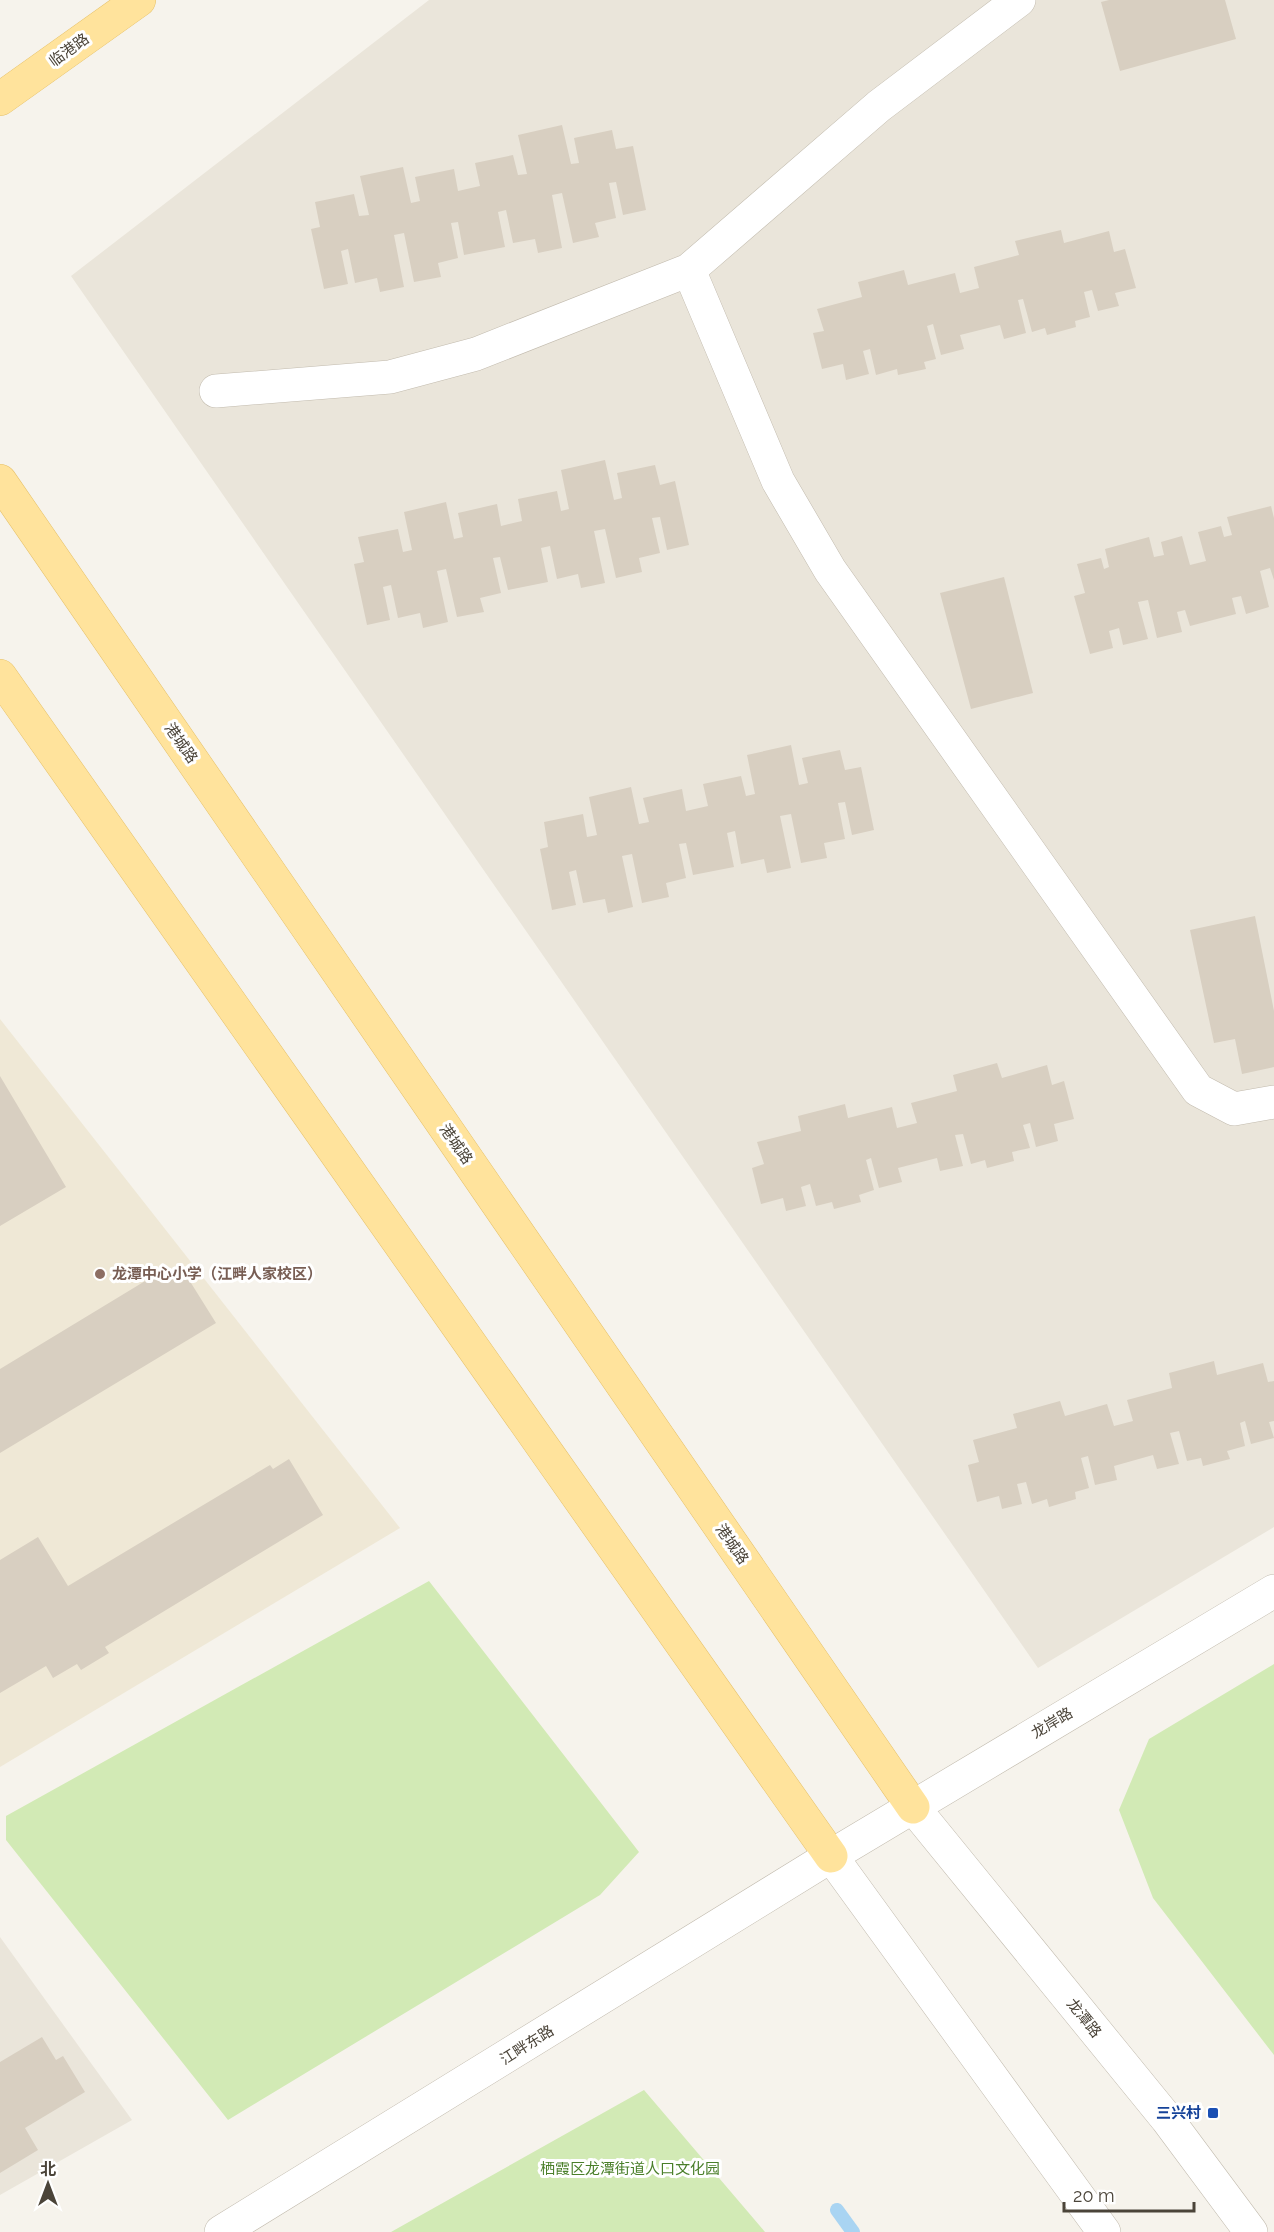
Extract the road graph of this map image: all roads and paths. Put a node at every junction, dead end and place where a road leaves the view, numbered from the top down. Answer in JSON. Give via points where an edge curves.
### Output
{"nodes":[{"id":1,"x":139,"y":0,"type":"edge"},
{"id":2,"x":1019,"y":0,"type":"edge"},
{"id":3,"x":0,"y":99,"type":"edge"},
{"id":4,"x":689,"y":270,"type":"junction"},
{"id":5,"x":216,"y":391,"type":"dead end"},
{"id":6,"x":0,"y":481,"type":"edge"},
{"id":7,"x":0,"y":676,"type":"edge"},
{"id":8,"x":1274,"y":1102,"type":"edge"},
{"id":9,"x":1274,"y":1591,"type":"edge"},
{"id":10,"x":913,"y":1807,"type":"junction"},
{"id":11,"x":831,"y":1856,"type":"junction"},
{"id":12,"x":221,"y":2232,"type":"edge"},
{"id":13,"x":1104,"y":2232,"type":"edge"},
{"id":14,"x":1251,"y":2232,"type":"edge"}],
"edges":[{"from":1,"to":3,"type":"main road","name":"临港路"},
{"from":2,"to":4,"type":"street","via":[[879,106]]},
{"from":4,"to":5,"type":"street","via":[[476,354],[401,374]]},
{"from":4,"to":8,"type":"street","via":[[778,481],[830,570],[1198,1090],[1234,1109]]},
{"from":6,"to":10,"type":"main road","name":"港城路"},
{"from":7,"to":11,"type":"main road"},
{"from":9,"to":10,"type":"street","name":"龙岸路"},
{"from":10,"to":11,"type":"street","name":"龙岸路"},
{"from":10,"to":14,"type":"street","name":"龙潭路","via":[[1167,2120]]},
{"from":11,"to":12,"type":"street","name":"江畔东路"},
{"from":11,"to":13,"type":"street"}]}
